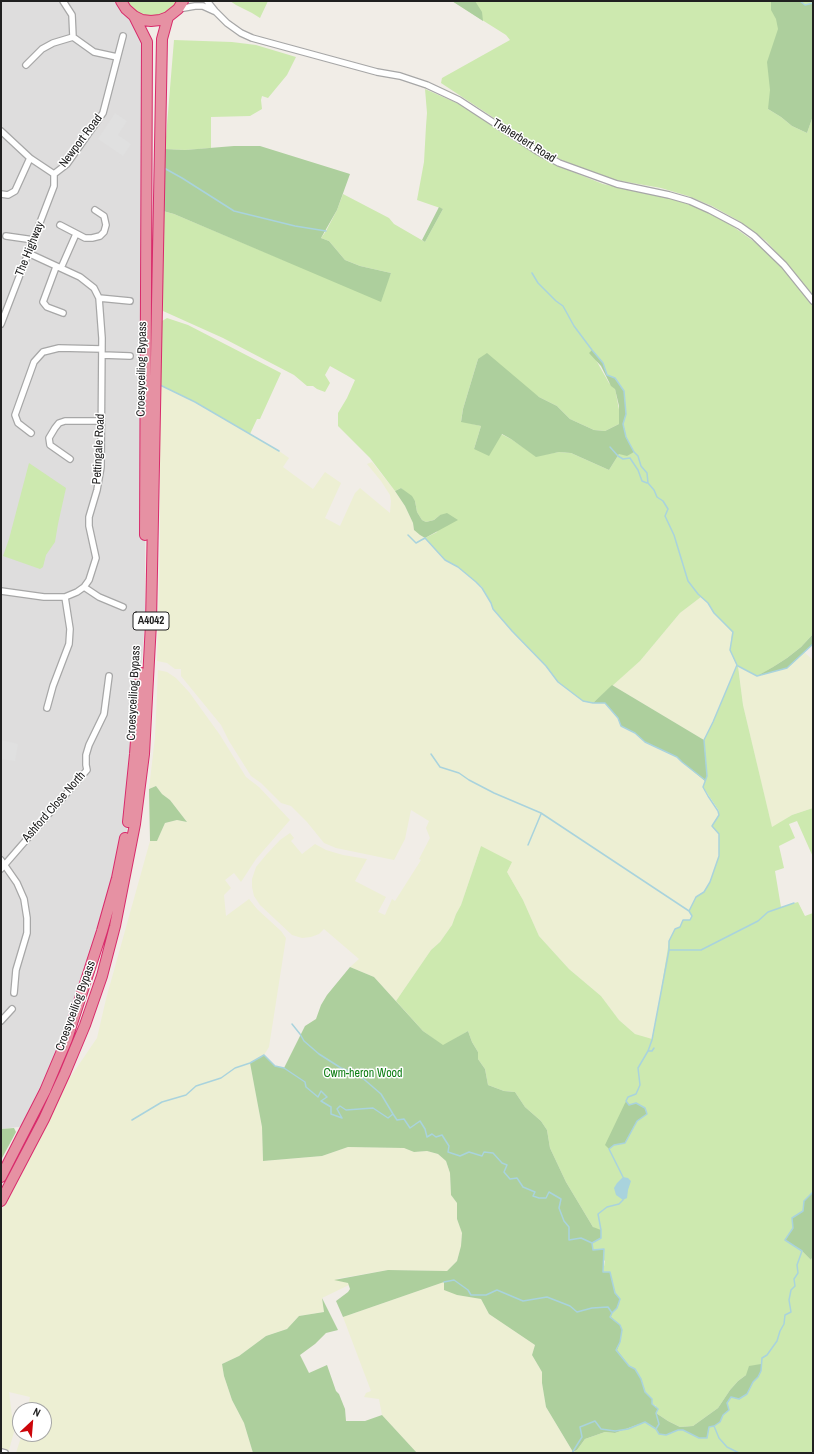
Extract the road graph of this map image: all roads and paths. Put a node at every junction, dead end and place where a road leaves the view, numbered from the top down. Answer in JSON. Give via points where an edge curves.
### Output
{"nodes":[{"id":1,"x":64,"y":1,"type":"edge"},
{"id":2,"x":121,"y":1,"type":"edge"},
{"id":3,"x":207,"y":1,"type":"edge"},
{"id":4,"x":180,"y":5,"type":"edge"},
{"id":5,"x":215,"y":11,"type":"junction"},
{"id":6,"x":134,"y":16,"type":"junction"},
{"id":7,"x":168,"y":17,"type":"junction"},
{"id":8,"x":123,"y":36,"type":"dead end"},
{"id":9,"x":73,"y":37,"type":"junction"},
{"id":10,"x":117,"y":57,"type":"junction"},
{"id":11,"x":26,"y":65,"type":"dead end"},
{"id":12,"x":1,"y":131,"type":"edge"},
{"id":13,"x":30,"y":158,"type":"junction"},
{"id":14,"x":54,"y":174,"type":"junction"},
{"id":15,"x":1,"y":194,"type":"edge"},
{"id":16,"x":95,"y":210,"type":"dead end"},
{"id":17,"x":60,"y":225,"type":"dead end"},
{"id":18,"x":76,"y":234,"type":"junction"},
{"id":19,"x":6,"y":236,"type":"dead end"},
{"id":20,"x":34,"y":240,"type":"junction"},
{"id":21,"x":28,"y":254,"type":"junction"},
{"id":22,"x":59,"y":267,"type":"junction"},
{"id":23,"x":99,"y":298,"type":"junction"},
{"id":24,"x":130,"y":301,"type":"dead end"},
{"id":25,"x":813,"y":301,"type":"edge"},
{"id":26,"x":63,"y":313,"type":"dead end"},
{"id":27,"x":1,"y":324,"type":"edge"},
{"id":28,"x":102,"y":349,"type":"junction"},
{"id":29,"x":102,"y":355,"type":"junction"},
{"id":30,"x":130,"y":356,"type":"dead end"},
{"id":31,"x":101,"y":421,"type":"junction"},
{"id":32,"x":33,"y":424,"type":"dead end"},
{"id":33,"x":68,"y":449,"type":"dead end"},
{"id":34,"x":63,"y":454,"type":"junction"},
{"id":35,"x":70,"y":459,"type":"dead end"},
{"id":36,"x":84,"y":586,"type":"junction"},
{"id":37,"x":1,"y":591,"type":"edge"},
{"id":38,"x":65,"y":597,"type":"junction"},
{"id":39,"x":123,"y":607,"type":"dead end"},
{"id":40,"x":109,"y":676,"type":"dead end"},
{"id":41,"x":47,"y":708,"type":"dead end"},
{"id":42,"x":3,"y":862,"type":"edge"},
{"id":43,"x":1,"y":869,"type":"edge"},
{"id":44,"x":14,"y":993,"type":"dead end"},
{"id":45,"x":12,"y":1009,"type":"dead end"},
{"id":46,"x":1,"y":1021,"type":"edge"},
{"id":47,"x":1,"y":1177,"type":"edge"},
{"id":48,"x":1,"y":1201,"type":"edge"},
{"id":49,"x":1,"y":1452,"type":"edge"},
{"id":50,"x":5,"y":1453,"type":"edge"}],
"edges":[{"from":1,"to":9,"type":"street","via":[[72,14]]},
{"from":2,"to":6,"type":"highway","name":"Croesyceiliog Bypass"},
{"from":3,"to":5,"type":"street","name":"Treherbert Road"},
{"from":4,"to":5,"type":"street","name":"Treherbert Road","via":[[203,6]]},
{"from":4,"to":7,"type":"highway"},
{"from":5,"to":25,"type":"street","name":"Treherbert Road","via":[[241,33],[252,38],[427,85],[459,100],[538,152],[565,166],[617,184],[690,200],[740,226],[759,240],[784,265]]},
{"from":6,"to":7,"type":"highway","via":[[151,21]]},
{"from":6,"to":47,"type":"highway","name":"Croesyceiliog Bypass","number":"A4042","via":[[147,42],[145,622],[128,820],[118,878],[67,1039],[45,1091]]},
{"from":7,"to":48,"type":"highway","name":"Croesyceiliog Bypass","number":"A4042","via":[[162,39],[151,623],[144,754],[135,824],[115,926],[102,976],[85,1025],[44,1119]]},
{"from":8,"to":10,"type":"street","name":"Newport Road"},
{"from":9,"to":10,"type":"street","via":[[94,52]]},
{"from":9,"to":11,"type":"street","via":[[53,43]]},
{"from":10,"to":14,"type":"street","name":"Newport Road","via":[[103,113],[67,164]]},
{"from":12,"to":13,"type":"street"},
{"from":13,"to":14,"type":"street"},
{"from":13,"to":15,"type":"street","via":[[15,191],[8,195]]},
{"from":14,"to":20,"type":"street","name":"The Highway","via":[[54,186]]},
{"from":16,"to":18,"type":"street","via":[[104,216],[104,232],[92,238]]},
{"from":17,"to":18,"type":"street"},
{"from":18,"to":22,"type":"street"},
{"from":19,"to":20,"type":"street"},
{"from":20,"to":21,"type":"street","name":"The Highway"},
{"from":21,"to":22,"type":"street"},
{"from":21,"to":27,"type":"street","name":"The Highway"},
{"from":22,"to":23,"type":"street","via":[[80,276],[94,288]]},
{"from":22,"to":26,"type":"street","via":[[43,302]]},
{"from":23,"to":24,"type":"street"},
{"from":23,"to":28,"type":"street","name":"Pettingale Road"},
{"from":28,"to":29,"type":"street","name":"Pettingale Road"},
{"from":28,"to":32,"type":"street","via":[[59,348],[43,352],[34,362],[15,414],[18,423],[30,432]]},
{"from":29,"to":30,"type":"street"},
{"from":29,"to":31,"type":"street","name":"Pettingale Road"},
{"from":31,"to":34,"type":"street","via":[[59,423],[49,438],[49,443]]},
{"from":31,"to":36,"type":"street","name":"Pettingale Road","via":[[100,467],[89,526],[96,558],[89,580]]},
{"from":33,"to":34,"type":"street"},
{"from":34,"to":35,"type":"street"},
{"from":36,"to":38,"type":"street"},
{"from":36,"to":39,"type":"street","via":[[99,597]]},
{"from":37,"to":38,"type":"street"},
{"from":38,"to":41,"type":"street","via":[[70,629],[69,644]]},
{"from":40,"to":42,"type":"street","name":"Ashford Close North","via":[[104,714],[88,745],[87,770]]},
{"from":42,"to":43,"type":"street","name":"Ashford Close North"},
{"from":42,"to":44,"type":"street","via":[[24,899],[27,918],[27,933],[16,970]]},
{"from":45,"to":46,"type":"street"},
{"from":49,"to":50,"type":"street"}]}
